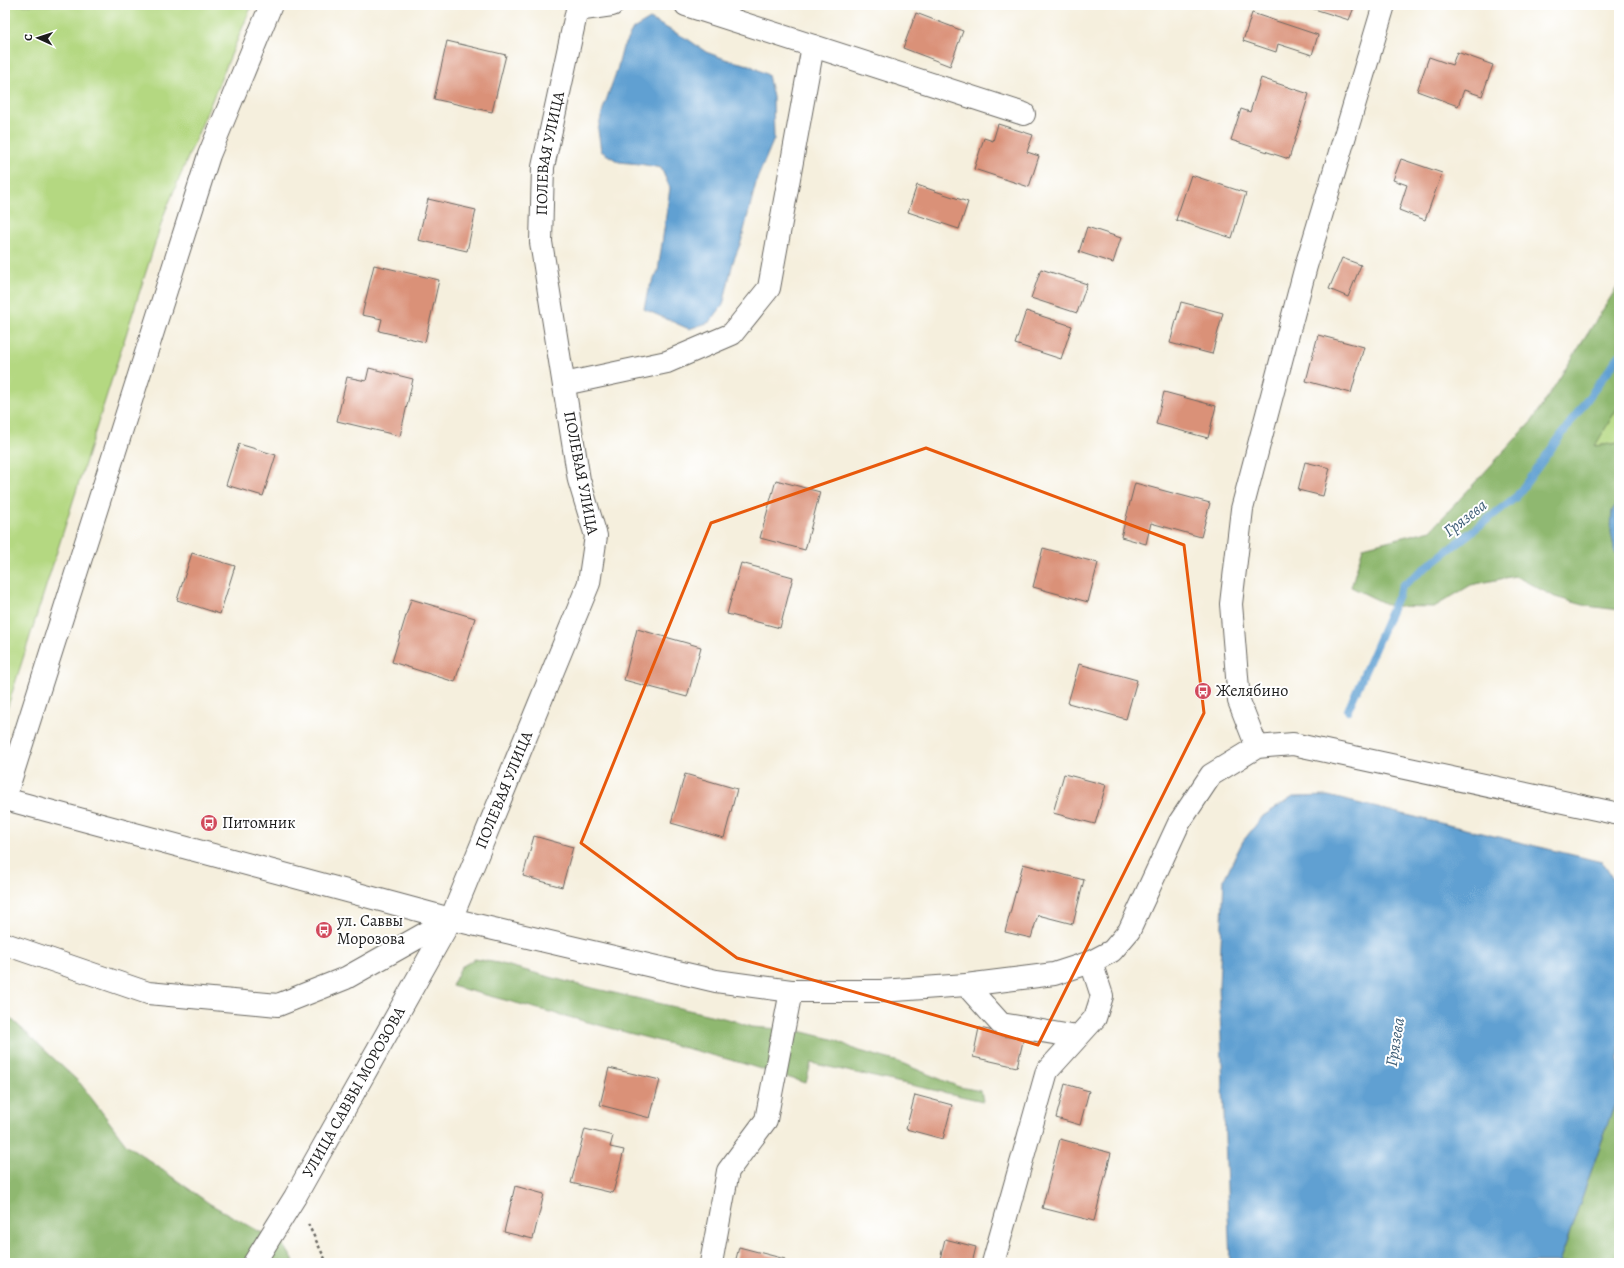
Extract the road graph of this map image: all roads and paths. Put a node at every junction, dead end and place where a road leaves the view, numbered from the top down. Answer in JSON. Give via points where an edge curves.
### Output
{"nodes":[{"id":1,"x":271,"y":5,"type":"edge"},
{"id":2,"x":612,"y":5,"type":"edge"},
{"id":3,"x":686,"y":5,"type":"edge"},
{"id":4,"x":1384,"y":5,"type":"edge"},
{"id":5,"x":578,"y":7,"type":"edge"},
{"id":6,"x":813,"y":46,"type":"junction"},
{"id":7,"x":1024,"y":114,"type":"dead end"},
{"id":8,"x":564,"y":384,"type":"junction"},
{"id":9,"x":1257,"y":747,"type":"junction"},
{"id":10,"x":5,"y":798,"type":"edge"},
{"id":11,"x":1619,"y":814,"type":"edge"},
{"id":12,"x":450,"y":919,"type":"junction"},
{"id":13,"x":5,"y":944,"type":"edge"},
{"id":14,"x":1091,"y":962,"type":"junction"},
{"id":15,"x":966,"y":985,"type":"junction"},
{"id":16,"x":791,"y":991,"type":"junction"},
{"id":17,"x":1077,"y":1037,"type":"junction"},
{"id":18,"x":295,"y":1197,"type":"junction"},
{"id":19,"x":254,"y":1263,"type":"edge"},
{"id":20,"x":327,"y":1263,"type":"edge"},
{"id":21,"x":711,"y":1263,"type":"edge"},
{"id":22,"x":993,"y":1263,"type":"edge"}],
"edges":[{"from":1,"to":10,"type":"street","via":[[209,155]]},
{"from":2,"to":5,"type":"street"},
{"from":3,"to":6,"type":"street"},
{"from":4,"to":9,"type":"street","via":[[1306,266],[1242,509],[1231,604],[1239,701]]},
{"from":5,"to":8,"type":"street","name":"ПОЛЕВАЯ УЛИЦА","via":[[543,167],[541,242]]},
{"from":6,"to":7,"type":"street"},
{"from":6,"to":8,"type":"street","via":[[769,288],[732,334],[667,362]]},
{"from":8,"to":12,"type":"street","name":"ПОЛЕВАЯ УЛИЦА","via":[[579,480],[596,536],[589,583]]},
{"from":9,"to":11,"type":"street","via":[[1293,744]]},
{"from":9,"to":14,"type":"street","via":[[1211,775],[1179,823],[1129,932],[1112,951]]},
{"from":10,"to":12,"type":"street"},
{"from":12,"to":13,"type":"street","via":[[346,978],[278,1006],[148,993]]},
{"from":12,"to":16,"type":"street","via":[[716,981]]},
{"from":12,"to":18,"type":"street","name":"УЛИЦА САВВЫ МОРОЗОВА"},
{"from":14,"to":15,"type":"street","via":[[1054,974]]},
{"from":14,"to":17,"type":"street","via":[[1102,996],[1095,1018]]},
{"from":15,"to":16,"type":"street","via":[[881,991]]},
{"from":15,"to":17,"type":"street","via":[[1001,1024]]},
{"from":16,"to":21,"type":"street","via":[[766,1120],[728,1171]]},
{"from":17,"to":22,"type":"street","via":[[1047,1071]]},
{"from":18,"to":19,"type":"street","name":"УЛИЦА САВВЫ МОРОЗОВА"},
{"from":18,"to":20,"type":"path"}]}
